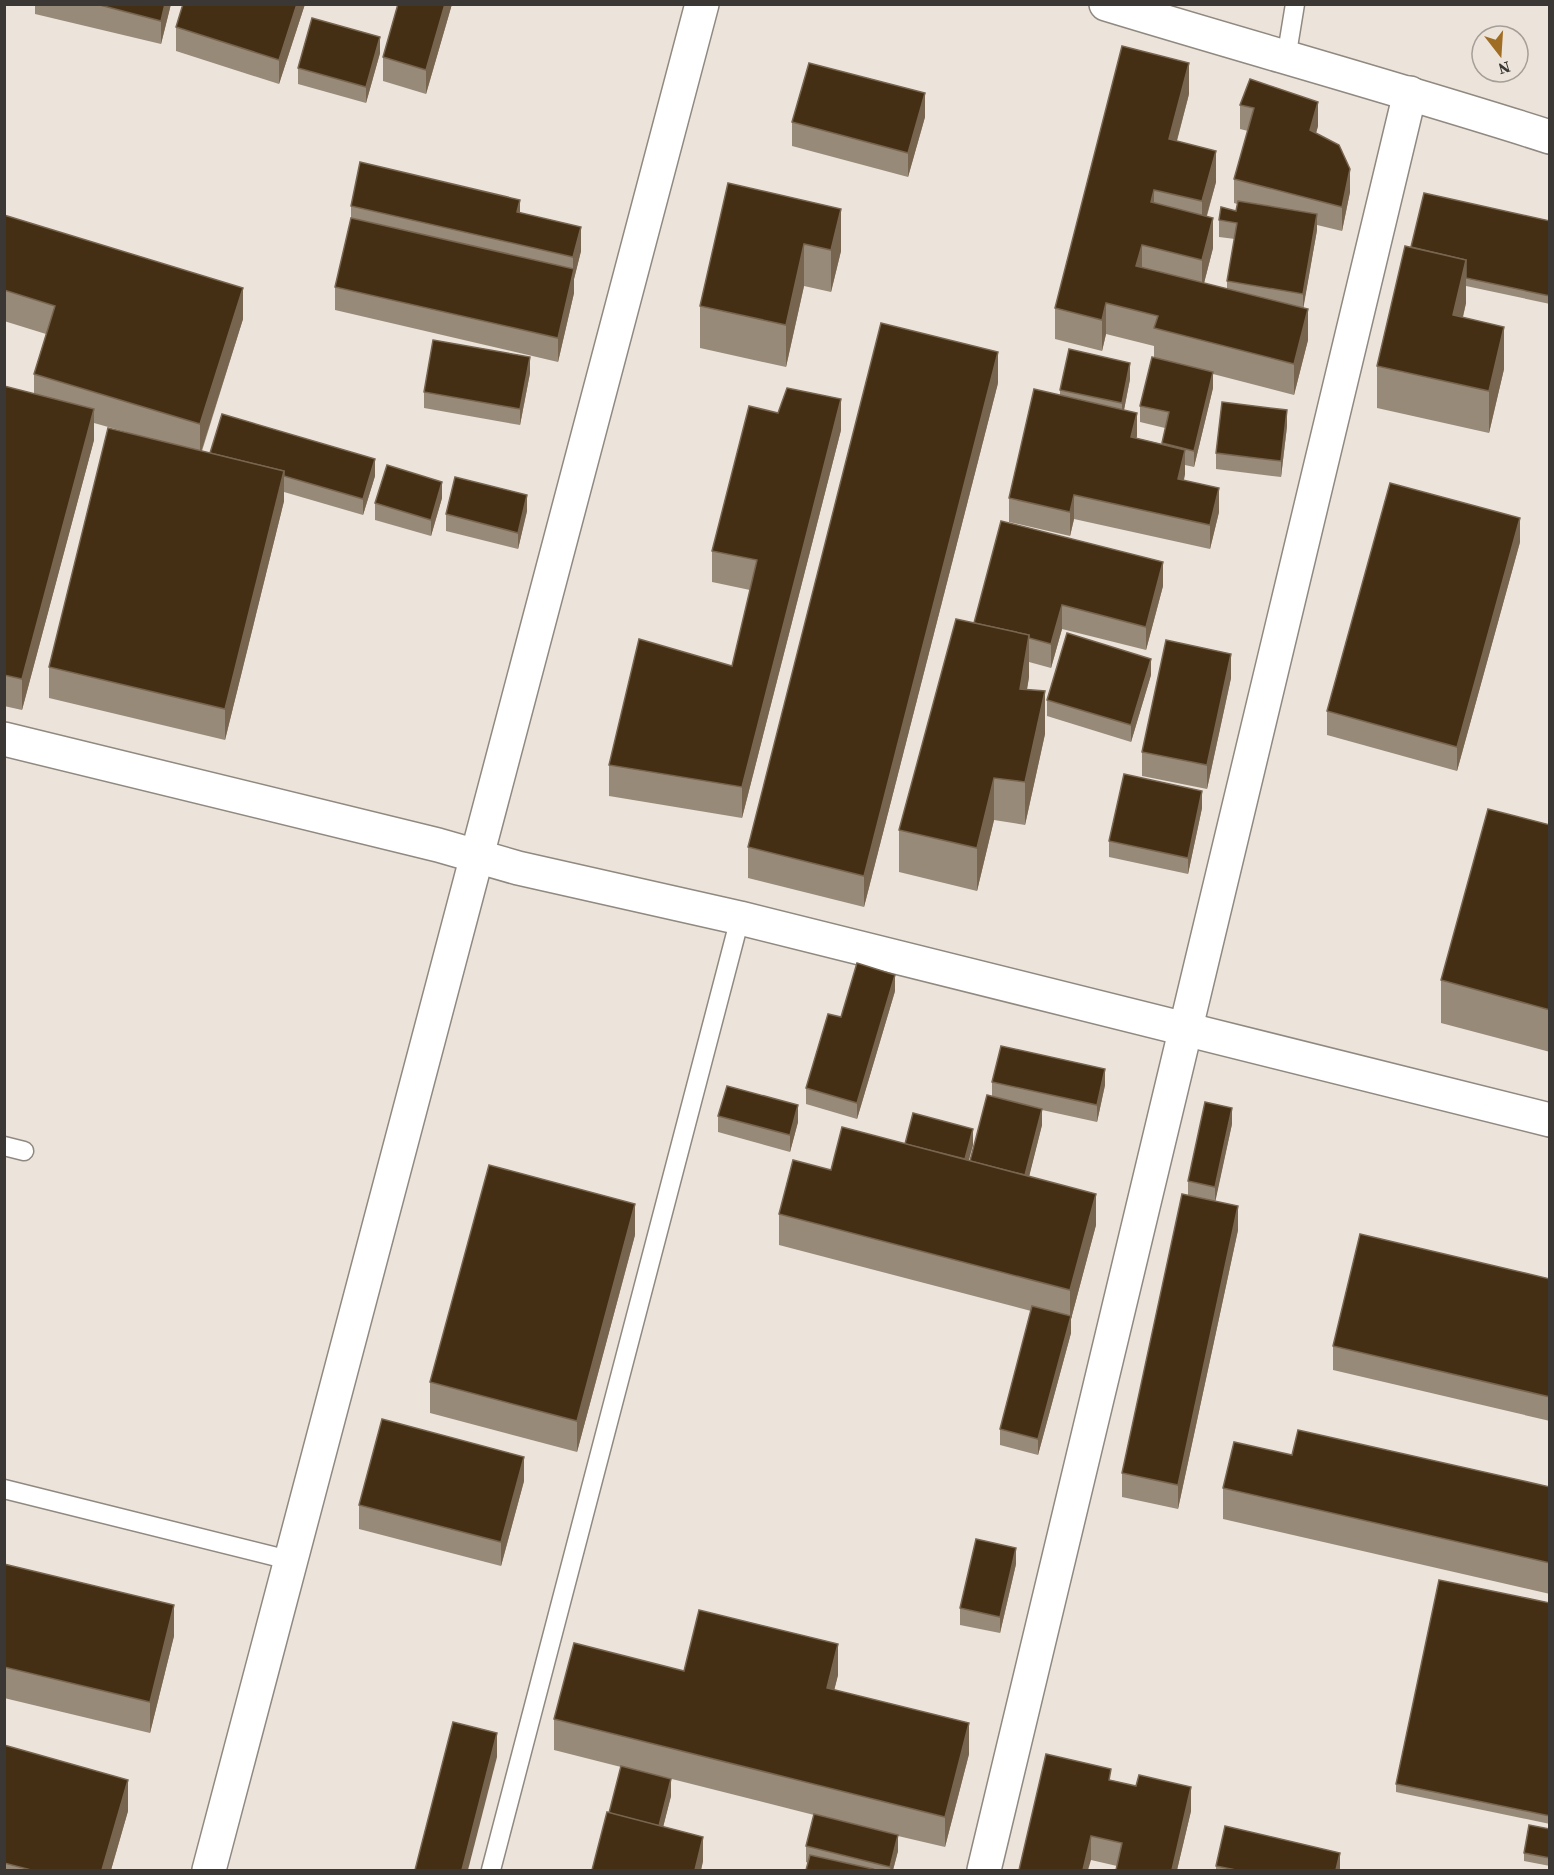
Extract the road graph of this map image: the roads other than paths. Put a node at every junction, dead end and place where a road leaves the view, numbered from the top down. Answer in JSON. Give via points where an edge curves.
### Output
{"nodes":[{"id":1,"x":702,"y":4,"type":"edge"},
{"id":2,"x":1106,"y":4,"type":"edge"},
{"id":3,"x":1296,"y":4,"type":"edge"},
{"id":4,"x":1286,"y":59,"type":"junction"},
{"id":5,"x":1410,"y":93,"type":"junction"},
{"id":6,"x":1550,"y":137,"type":"edge"},
{"id":7,"x":4,"y":739,"type":"edge"},
{"id":8,"x":476,"y":856,"type":"junction"},
{"id":9,"x":740,"y":918,"type":"junction"},
{"id":10,"x":1184,"y":1031,"type":"junction"},
{"id":11,"x":1550,"y":1120,"type":"edge"},
{"id":12,"x":4,"y":1146,"type":"edge"},
{"id":13,"x":24,"y":1151,"type":"dead end"},
{"id":14,"x":4,"y":1489,"type":"edge"},
{"id":15,"x":292,"y":1561,"type":"junction"},
{"id":16,"x":209,"y":1870,"type":"edge"},
{"id":17,"x":490,"y":1870,"type":"edge"},
{"id":18,"x":984,"y":1870,"type":"edge"}],
"edges":[{"from":1,"to":8,"type":"street"},
{"from":2,"to":4,"type":"street"},
{"from":3,"to":4,"type":"lane"},
{"from":4,"to":5,"type":"street"},
{"from":5,"to":6,"type":"street"},
{"from":5,"to":10,"type":"street"},
{"from":7,"to":8,"type":"street"},
{"from":8,"to":9,"type":"street"},
{"from":8,"to":15,"type":"street"},
{"from":9,"to":10,"type":"street"},
{"from":9,"to":17,"type":"lane"},
{"from":10,"to":11,"type":"street"},
{"from":10,"to":18,"type":"street"},
{"from":12,"to":13,"type":"lane"},
{"from":14,"to":15,"type":"lane"},
{"from":15,"to":16,"type":"street"}]}
